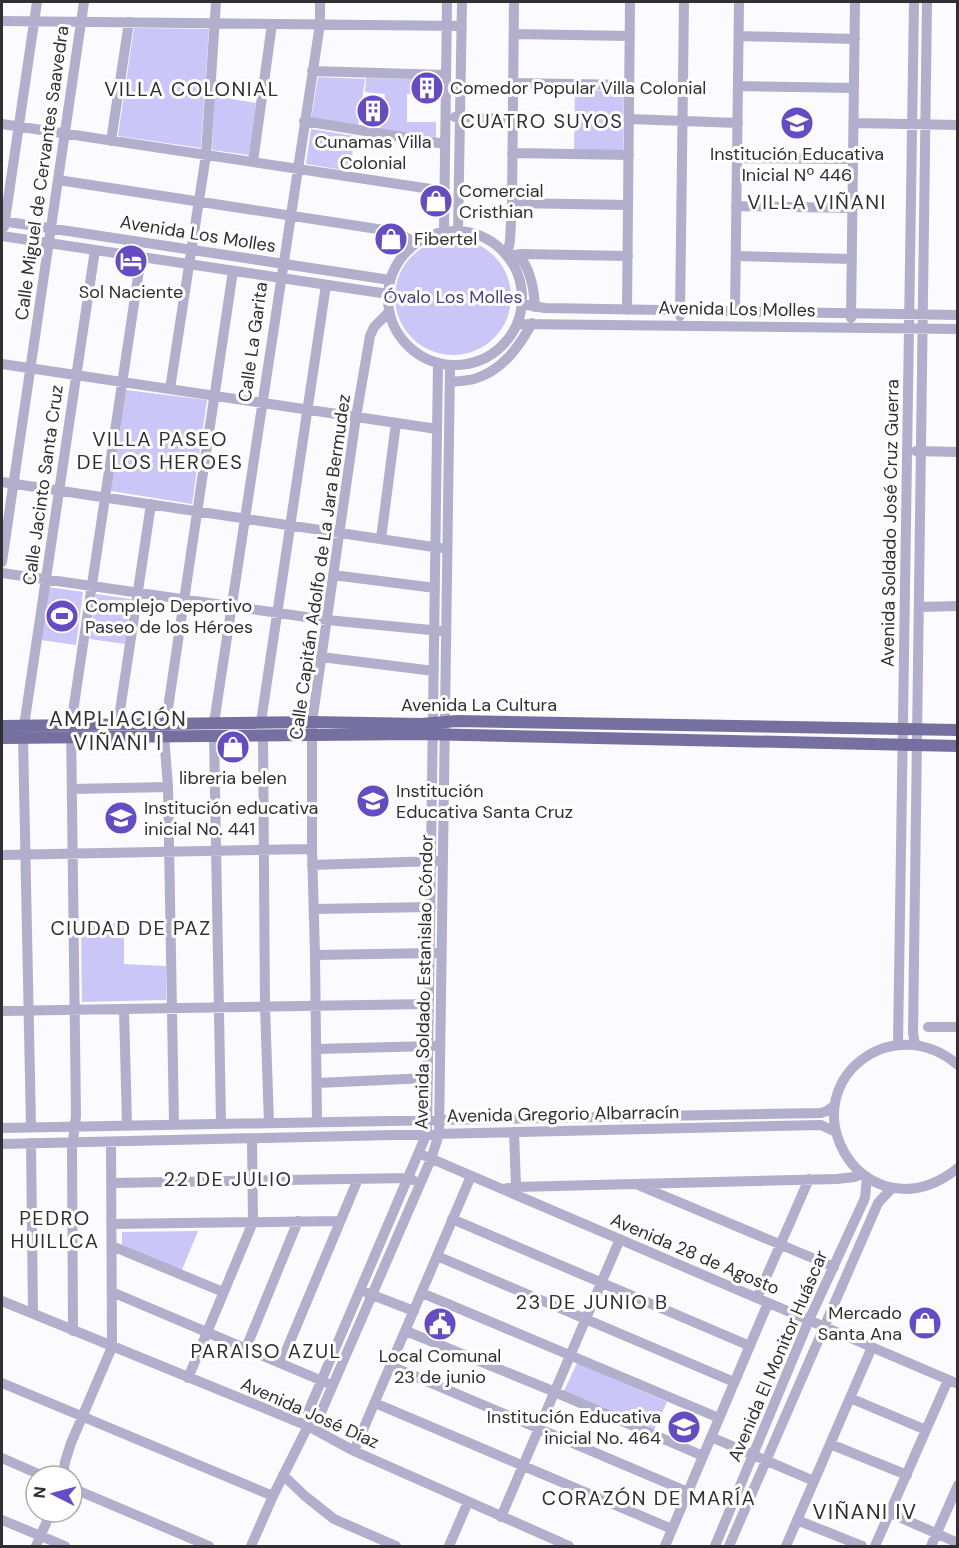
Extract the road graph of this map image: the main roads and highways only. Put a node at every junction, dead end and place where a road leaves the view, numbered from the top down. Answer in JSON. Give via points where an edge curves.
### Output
{"nodes":[{"id":1,"x":676,"y":725,"type":"junction"},
{"id":2,"x":2,"y":726,"type":"edge"},
{"id":3,"x":262,"y":728,"type":"junction"},
{"id":4,"x":439,"y":728,"type":"junction"},
{"id":5,"x":165,"y":729,"type":"junction"},
{"id":6,"x":957,"y":730,"type":"edge"},
{"id":7,"x":24,"y":731,"type":"junction"},
{"id":8,"x":71,"y":731,"type":"junction"},
{"id":9,"x":2,"y":738,"type":"edge"},
{"id":10,"x":675,"y":739,"type":"junction"},
{"id":11,"x":957,"y":746,"type":"edge"}],
"edges":[{"from":1,"to":4,"type":"main road","name":"Avenida La Cultura"},
{"from":1,"to":6,"type":"main road","name":"Avenida La Cultura"},
{"from":1,"to":10,"type":"main road"},
{"from":2,"to":7,"type":"main road","name":"Avenida La Cultura"},
{"from":3,"to":4,"type":"main road","name":"Avenida La Cultura","via":[[312,722]]},
{"from":3,"to":4,"type":"main road","name":"Avenida La Cultura","via":[[312,735]]},
{"from":3,"to":5,"type":"main road","name":"Avenida La Cultura"},
{"from":4,"to":10,"type":"main road","name":"Avenida La Cultura"},
{"from":5,"to":8,"type":"main road","name":"Avenida La Cultura"},
{"from":5,"to":8,"type":"main road","name":"Avenida La Cultura","via":[[118,724]]},
{"from":7,"to":8,"type":"main road","name":"Avenida La Cultura"},
{"from":7,"to":9,"type":"main road","name":"Avenida La Cultura"},
{"from":10,"to":11,"type":"main road","name":"Avenida La Cultura"}]}
